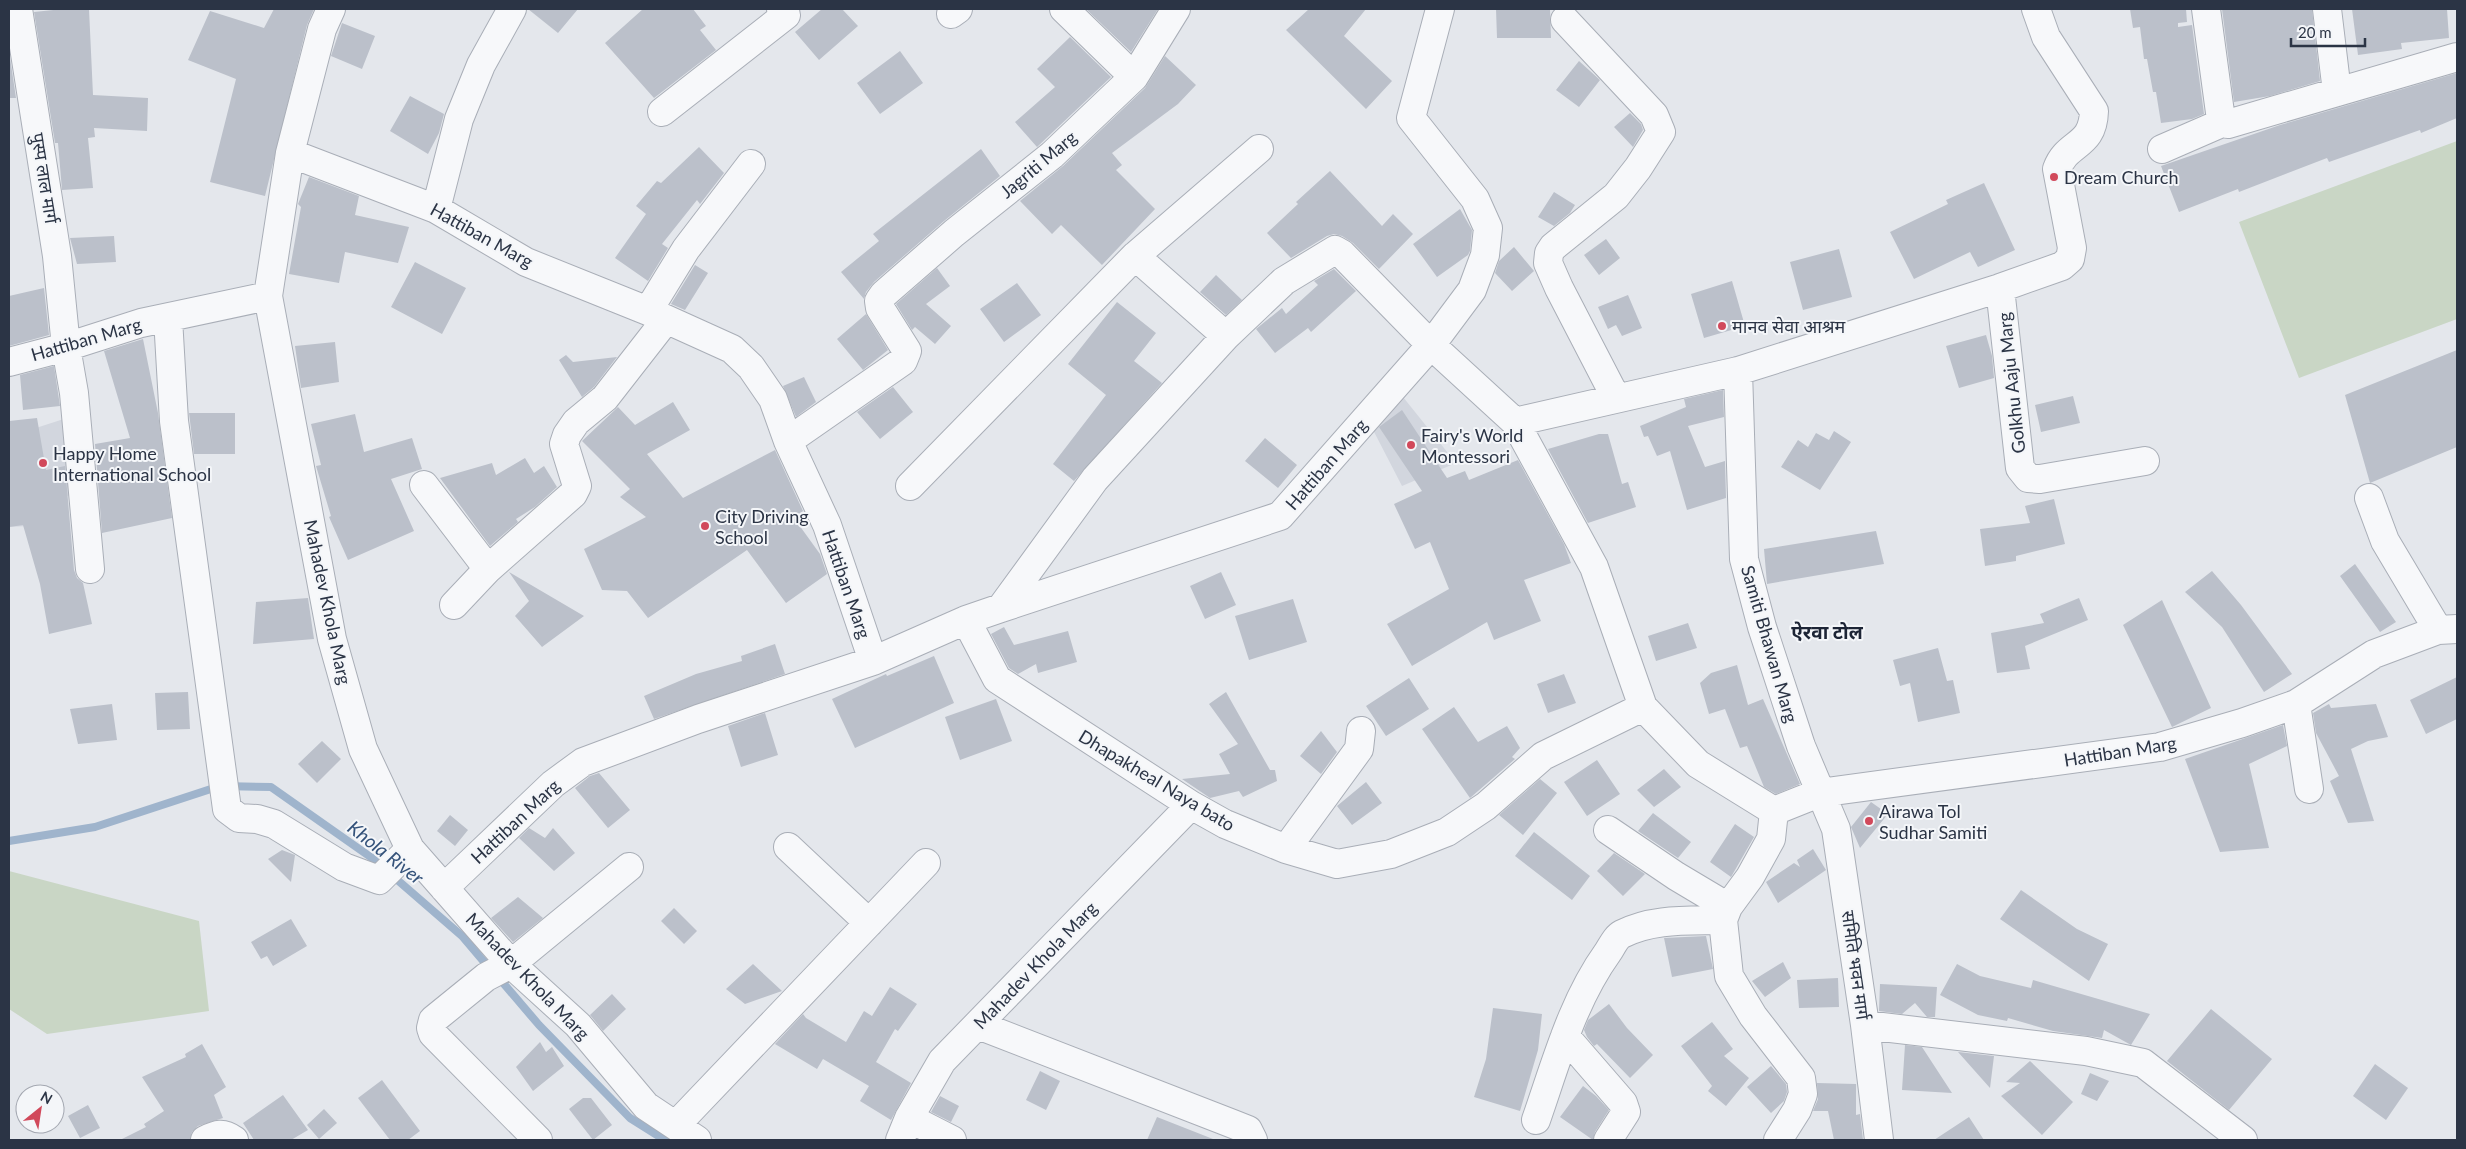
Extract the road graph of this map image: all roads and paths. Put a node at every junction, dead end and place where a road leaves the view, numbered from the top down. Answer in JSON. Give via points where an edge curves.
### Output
{"nodes":[{"id":1,"x":18,"y":9,"type":"edge"},
{"id":2,"x":331,"y":9,"type":"edge"},
{"id":3,"x":512,"y":9,"type":"edge"},
{"id":4,"x":1064,"y":9,"type":"edge"},
{"id":5,"x":1176,"y":9,"type":"edge"},
{"id":6,"x":1440,"y":9,"type":"edge"},
{"id":7,"x":2036,"y":9,"type":"edge"},
{"id":8,"x":2206,"y":9,"type":"edge"},
{"id":9,"x":2327,"y":9,"type":"edge"},
{"id":10,"x":787,"y":11,"type":"edge"},
{"id":11,"x":1564,"y":20,"type":"dead end"},
{"id":12,"x":2457,"y":57,"type":"edge"},
{"id":13,"x":1134,"y":77,"type":"junction"},
{"id":14,"x":2338,"y":92,"type":"junction"},
{"id":15,"x":662,"y":112,"type":"dead end"},
{"id":16,"x":2224,"y":122,"type":"junction"},
{"id":17,"x":1259,"y":149,"type":"dead end"},
{"id":18,"x":2162,"y":149,"type":"dead end"},
{"id":19,"x":290,"y":153,"type":"junction"},
{"id":20,"x":751,"y":164,"type":"dead end"},
{"id":21,"x":436,"y":209,"type":"junction"},
{"id":22,"x":1136,"y":256,"type":"junction"},
{"id":23,"x":2000,"y":288,"type":"junction"},
{"id":24,"x":268,"y":296,"type":"junction"},
{"id":25,"x":656,"y":316,"type":"junction"},
{"id":26,"x":168,"y":318,"type":"junction"},
{"id":27,"x":1226,"y":336,"type":"junction"},
{"id":28,"x":1431,"y":345,"type":"junction"},
{"id":29,"x":66,"y":347,"type":"junction"},
{"id":30,"x":9,"y":362,"type":"edge"},
{"id":31,"x":1738,"y":371,"type":"junction"},
{"id":32,"x":1616,"y":398,"type":"junction"},
{"id":33,"x":1515,"y":422,"type":"junction"},
{"id":34,"x":788,"y":441,"type":"junction"},
{"id":35,"x":2145,"y":461,"type":"dead end"},
{"id":36,"x":424,"y":485,"type":"dead end"},
{"id":37,"x":910,"y":486,"type":"dead end"},
{"id":38,"x":2369,"y":498,"type":"dead end"},
{"id":39,"x":90,"y":569,"type":"dead end"},
{"id":40,"x":488,"y":569,"type":"junction"},
{"id":41,"x":454,"y":605,"type":"dead end"},
{"id":42,"x":1001,"y":608,"type":"junction"},
{"id":43,"x":966,"y":620,"type":"junction"},
{"id":44,"x":2448,"y":629,"type":"edge"},
{"id":45,"x":873,"y":661,"type":"junction"},
{"id":46,"x":2296,"y":704,"type":"junction"},
{"id":47,"x":1643,"y":707,"type":"junction"},
{"id":48,"x":1361,"y":731,"type":"dead end"},
{"id":49,"x":2309,"y":789,"type":"dead end"},
{"id":50,"x":1819,"y":793,"type":"junction"},
{"id":51,"x":1191,"y":805,"type":"junction"},
{"id":52,"x":1774,"y":810,"type":"junction"},
{"id":53,"x":1608,"y":830,"type":"dead end"},
{"id":54,"x":788,"y":847,"type":"dead end"},
{"id":55,"x":1286,"y":849,"type":"junction"},
{"id":56,"x":926,"y":863,"type":"dead end"},
{"id":57,"x":394,"y":865,"type":"junction"},
{"id":58,"x":629,"y":867,"type":"dead end"},
{"id":59,"x":444,"y":888,"type":"junction"},
{"id":60,"x":1726,"y":914,"type":"junction"},
{"id":61,"x":869,"y":923,"type":"junction"},
{"id":62,"x":499,"y":970,"type":"junction"},
{"id":63,"x":978,"y":1025,"type":"junction"},
{"id":64,"x":1865,"y":1025,"type":"junction"},
{"id":65,"x":1565,"y":1036,"type":"junction"},
{"id":66,"x":1536,"y":1120,"type":"dead end"},
{"id":67,"x":904,"y":1129,"type":"edge"},
{"id":68,"x":687,"y":1132,"type":"edge"},
{"id":69,"x":205,"y":1140,"type":"edge"},
{"id":70,"x":234,"y":1140,"type":"edge"},
{"id":71,"x":538,"y":1140,"type":"edge"},
{"id":72,"x":952,"y":1140,"type":"edge"},
{"id":73,"x":1253,"y":1140,"type":"edge"},
{"id":74,"x":1608,"y":1140,"type":"edge"},
{"id":75,"x":1778,"y":1140,"type":"edge"},
{"id":76,"x":1879,"y":1140,"type":"edge"},
{"id":77,"x":2243,"y":1140,"type":"edge"}],
"edges":[{"from":1,"to":29,"type":"street","name":"पुस्प लाल मार्ग","via":[[57,256]]},
{"from":2,"to":19,"type":"street","via":[[322,29]]},
{"from":3,"to":21,"type":"street","via":[[481,65],[459,120]]},
{"from":4,"to":13,"type":"street"},
{"from":5,"to":13,"type":"street","name":"Jagriti Marg"},
{"from":6,"to":28,"type":"street","name":"Hattiban Marg","via":[[1411,118],[1475,199],[1488,228],[1485,255],[1472,290]]},
{"from":7,"to":23,"type":"street","name":"Golkhu Aaju Marg","via":[[2046,37],[2094,111],[2094,122],[2088,136],[2061,157],[2057,169],[2072,248],[2070,258],[2062,266]]},
{"from":8,"to":16,"type":"street","via":[[2221,120]]},
{"from":9,"to":14,"type":"street"},
{"from":10,"to":15,"type":"street"},
{"from":11,"to":32,"type":"street","via":[[1654,115],[1661,132],[1616,196],[1549,253],[1548,262],[1559,288]]},
{"from":12,"to":14,"type":"street"},
{"from":13,"to":34,"type":"street","name":"Jagriti Marg","via":[[1052,155],[884,294],[879,301],[880,308],[907,351],[904,361]]},
{"from":14,"to":16,"type":"street","via":[[2228,124]]},
{"from":16,"to":18,"type":"street"},
{"from":17,"to":22,"type":"street"},
{"from":19,"to":21,"type":"street","name":"Hattiban Marg"},
{"from":19,"to":24,"type":"street"},
{"from":20,"to":25,"type":"street","via":[[686,249]]},
{"from":21,"to":25,"type":"street","name":"Hattiban Marg","via":[[526,262]]},
{"from":22,"to":27,"type":"street"},
{"from":22,"to":37,"type":"street"},
{"from":23,"to":31,"type":"street","name":"Golkhu Aaju Marg"},
{"from":23,"to":35,"type":"street","name":"Golkhu Aaju Marg","via":[[2020,468],[2028,478],[2040,479]]},
{"from":24,"to":26,"type":"street","name":"Hattiban Marg"},
{"from":24,"to":57,"type":"street","name":"Mahadev Khola Marg","via":[[332,639]]},
{"from":25,"to":34,"type":"street","name":"Hattiban Marg","via":[[732,349],[751,367],[772,399]]},
{"from":25,"to":40,"type":"street","via":[[605,398],[576,422],[567,435],[564,444],[577,486],[572,494]]},
{"from":26,"to":29,"type":"street","name":"Hattiban Marg","via":[[141,323]]},
{"from":26,"to":57,"type":"street","via":[[174,421],[227,809],[239,818],[274,824],[344,867]]},
{"from":27,"to":28,"type":"street","via":[[1284,281],[1335,250]]},
{"from":27,"to":42,"type":"street","via":[[1095,478]]},
{"from":28,"to":33,"type":"street"},
{"from":28,"to":42,"type":"street","name":"Hattiban Marg","via":[[1280,516]]},
{"from":29,"to":30,"type":"street","name":"Hattiban Marg"},
{"from":29,"to":39,"type":"street","name":"पुस्प लाल मार्ग","via":[[74,393]]},
{"from":31,"to":32,"type":"street"},
{"from":31,"to":50,"type":"street","name":"Samiti Bhawan Marg","via":[[1744,559],[1765,636]]},
{"from":32,"to":33,"type":"street"},
{"from":33,"to":47,"type":"street","via":[[1594,567]]},
{"from":34,"to":45,"type":"street","name":"Hattiban Marg","via":[[827,525]]},
{"from":36,"to":40,"type":"street"},
{"from":38,"to":44,"type":"street","via":[[2384,541]]},
{"from":40,"to":41,"type":"street"},
{"from":42,"to":43,"type":"street","name":"Hattiban Marg"},
{"from":43,"to":45,"type":"street","name":"Hattiban Marg"},
{"from":43,"to":51,"type":"street","name":"Dhapakheal Naya bato","via":[[997,679]]},
{"from":44,"to":46,"type":"street","name":"Hattiban Marg","via":[[2374,654]]},
{"from":45,"to":59,"type":"street","name":"Hattiban Marg","via":[[698,719],[583,762],[553,784]]},
{"from":46,"to":49,"type":"street"},
{"from":46,"to":50,"type":"street","name":"Hattiban Marg","via":[[2160,748]]},
{"from":47,"to":52,"type":"street","via":[[1698,764]]},
{"from":47,"to":55,"type":"street","name":"Dhapakheal Naya bato","via":[[1543,756],[1486,806],[1447,832],[1400,851],[1337,864]]},
{"from":48,"to":55,"type":"street","via":[[1359,749]]},
{"from":50,"to":52,"type":"street"},
{"from":50,"to":64,"type":"street","name":"समिति भवन मार्ग","via":[[1836,829]]},
{"from":51,"to":55,"type":"street","name":"Dhapakheal Naya bato","via":[[1225,824]]},
{"from":51,"to":63,"type":"street","name":"Mahadev Khola Marg"},
{"from":52,"to":60,"type":"street","via":[[1772,839]]},
{"from":53,"to":60,"type":"street"},
{"from":54,"to":61,"type":"street"},
{"from":56,"to":61,"type":"street"},
{"from":57,"to":59,"type":"street","name":"Mahadev Khola Marg"},
{"from":58,"to":62,"type":"street"},
{"from":59,"to":62,"type":"street","name":"Mahadev Khola Marg"},
{"from":60,"to":65,"type":"street","via":[[1651,923],[1620,935],[1583,992]]},
{"from":60,"to":75,"type":"street","via":[[1729,976],[1752,1016],[1801,1078],[1803,1094],[1798,1110]]},
{"from":61,"to":68,"type":"street"},
{"from":62,"to":68,"type":"street","name":"Mahadev Khola Marg","via":[[578,1025],[646,1106]]},
{"from":62,"to":71,"type":"street","via":[[433,1020],[430,1028]]},
{"from":63,"to":67,"type":"street","name":"Mahadev Khola Marg","via":[[942,1061]]},
{"from":63,"to":73,"type":"street","via":[[1241,1127],[1248,1130]]},
{"from":64,"to":76,"type":"street","name":"समिति भवन मार्ग"},
{"from":64,"to":77,"type":"street","via":[[2086,1051],[2143,1063]]},
{"from":65,"to":66,"type":"street"},
{"from":65,"to":74,"type":"street","via":[[1623,1103],[1626,1112]]},
{"from":67,"to":72,"type":"street"},
{"from":69,"to":70,"type":"street","via":[[216,1134],[224,1134]]}]}
